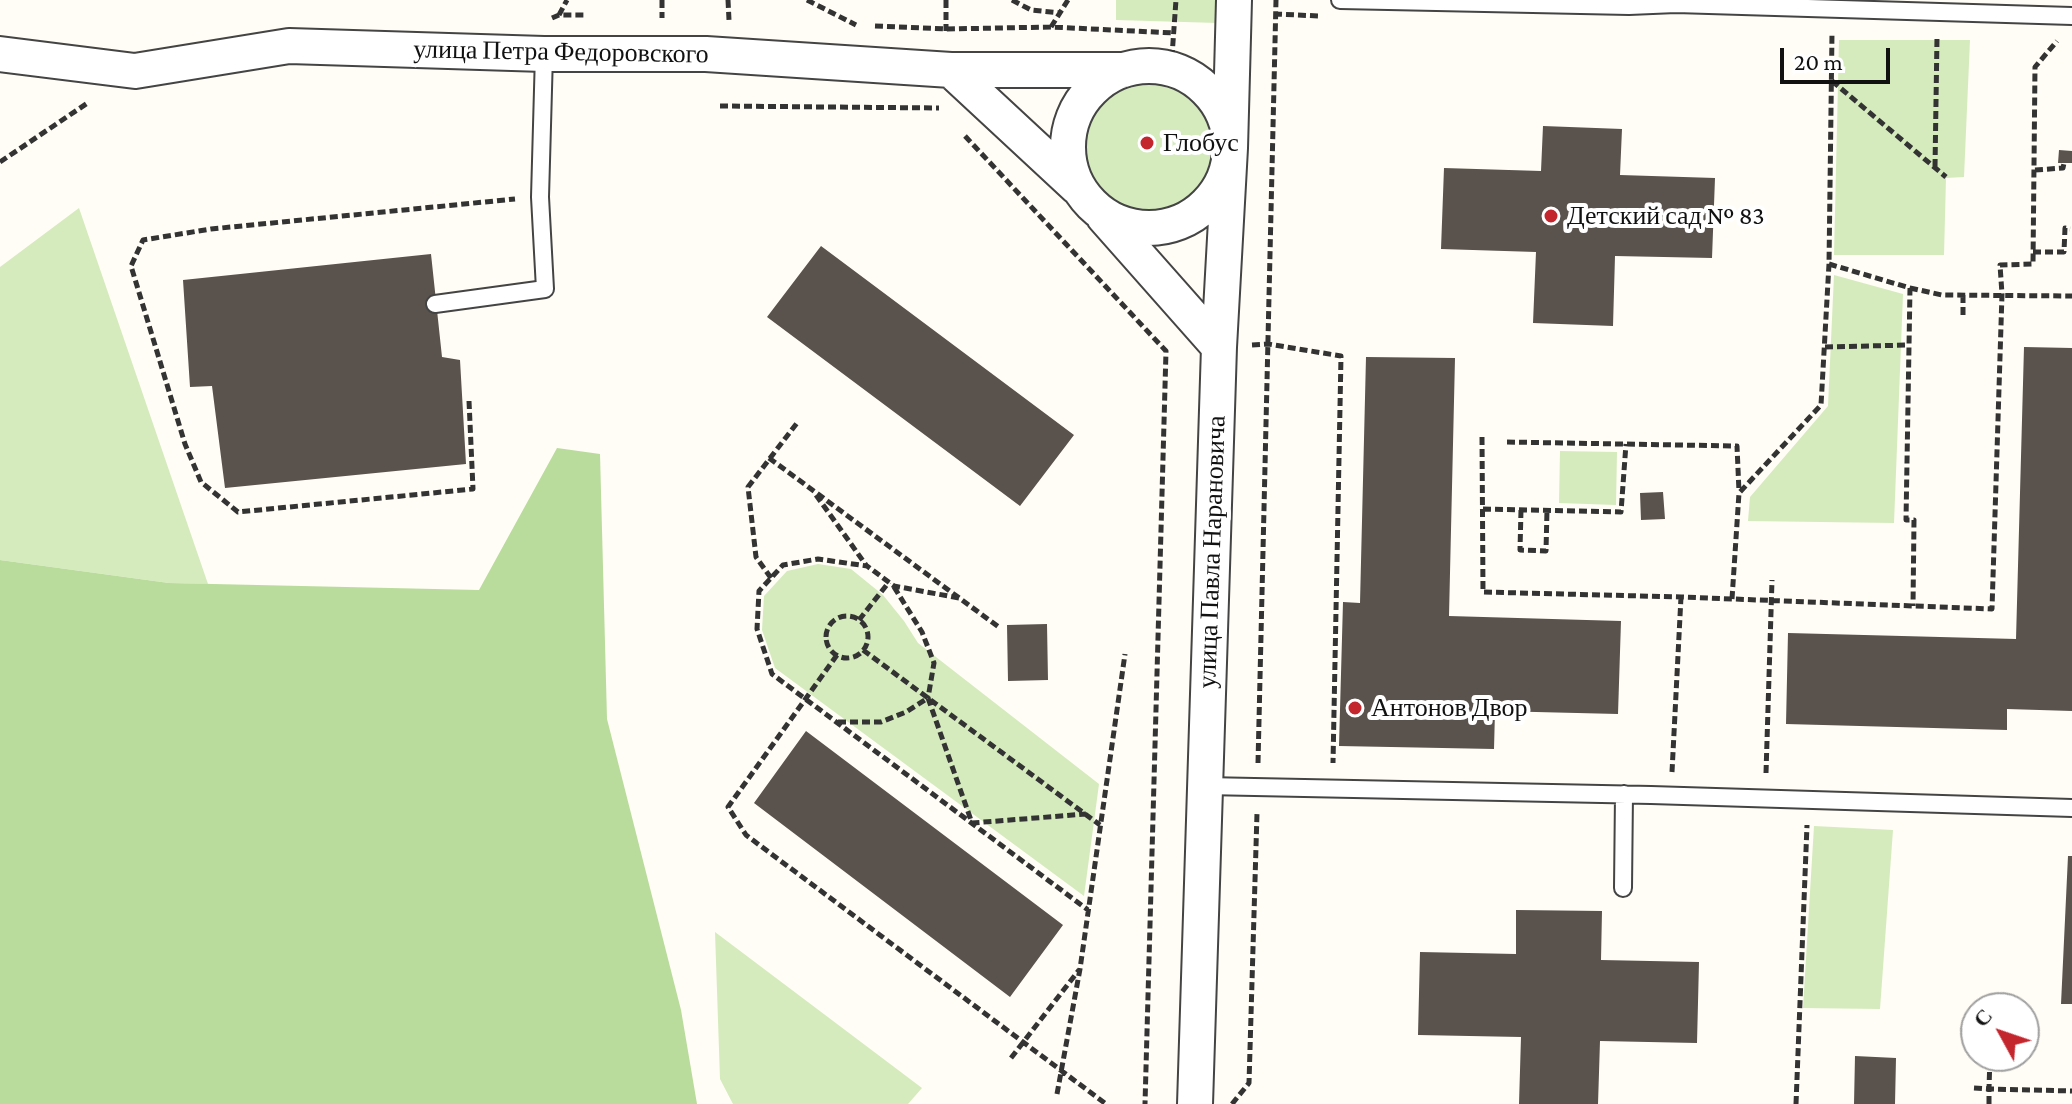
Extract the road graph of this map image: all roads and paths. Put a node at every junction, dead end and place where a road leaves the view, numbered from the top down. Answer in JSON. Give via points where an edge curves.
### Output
{"nodes":[{"id":1,"x":567,"y":0,"type":"edge"},
{"id":2,"x":662,"y":0,"type":"edge"},
{"id":3,"x":728,"y":0,"type":"edge"},
{"id":4,"x":807,"y":0,"type":"edge"},
{"id":5,"x":1012,"y":0,"type":"edge"},
{"id":6,"x":1068,"y":0,"type":"edge"},
{"id":7,"x":1176,"y":0,"type":"edge"},
{"id":8,"x":1234,"y":0,"type":"edge"},
{"id":9,"x":1276,"y":0,"type":"edge"},
{"id":10,"x":1340,"y":0,"type":"edge"},
{"id":11,"x":1832,"y":10,"type":"junction"},
{"id":12,"x":1060,"y":13,"type":"junction"},
{"id":13,"x":559,"y":15,"type":"dead end"},
{"id":14,"x":2072,"y":16,"type":"edge"},
{"id":15,"x":662,"y":18,"type":"dead end"},
{"id":16,"x":729,"y":20,"type":"dead end"},
{"id":17,"x":856,"y":25,"type":"dead end"},
{"id":18,"x":1051,"y":27,"type":"dead end"},
{"id":19,"x":1937,"y":34,"type":"dead end"},
{"id":20,"x":2060,"y":37,"type":"dead end"},
{"id":21,"x":0,"y":54,"type":"edge"},
{"id":22,"x":544,"y":54,"type":"junction"},
{"id":23,"x":951,"y":70,"type":"junction"},
{"id":24,"x":1124,"y":70,"type":"junction"},
{"id":25,"x":135,"y":71,"type":"junction"},
{"id":26,"x":1176,"y":71,"type":"junction"},
{"id":27,"x":1231,"y":78,"type":"junction"},
{"id":28,"x":1831,"y":81,"type":"junction"},
{"id":29,"x":720,"y":106,"type":"dead end"},
{"id":30,"x":939,"y":108,"type":"dead end"},
{"id":31,"x":961,"y":131,"type":"dead end"},
{"id":32,"x":1230,"y":148,"type":"junction"},
{"id":33,"x":0,"y":162,"type":"edge"},
{"id":34,"x":2064,"y":163,"type":"dead end"},
{"id":35,"x":1935,"y":168,"type":"junction"},
{"id":36,"x":2035,"y":170,"type":"junction"},
{"id":37,"x":1946,"y":177,"type":"dead end"},
{"id":38,"x":540,"y":197,"type":"junction"},
{"id":39,"x":1088,"y":200,"type":"junction"},
{"id":40,"x":2070,"y":229,"type":"dead end"},
{"id":41,"x":2033,"y":252,"type":"junction"},
{"id":42,"x":1829,"y":264,"type":"junction"},
{"id":43,"x":1910,"y":288,"type":"junction"},
{"id":44,"x":2002,"y":294,"type":"junction"},
{"id":45,"x":1963,"y":295,"type":"junction"},
{"id":46,"x":2072,"y":296,"type":"edge"},
{"id":47,"x":435,"y":304,"type":"dead end"},
{"id":48,"x":1963,"y":315,"type":"dead end"},
{"id":49,"x":1268,"y":344,"type":"junction"},
{"id":50,"x":1909,"y":345,"type":"junction"},
{"id":51,"x":1219,"y":347,"type":"junction"},
{"id":52,"x":1825,"y":347,"type":"junction"},
{"id":53,"x":1166,"y":351,"type":"junction"},
{"id":54,"x":469,"y":401,"type":"dead end"},
{"id":55,"x":797,"y":423,"type":"dead end"},
{"id":56,"x":1482,"y":437,"type":"dead end"},
{"id":57,"x":1507,"y":442,"type":"dead end"},
{"id":58,"x":1626,"y":444,"type":"junction"},
{"id":59,"x":769,"y":458,"type":"junction"},
{"id":60,"x":811,"y":489,"type":"junction"},
{"id":61,"x":1739,"y":493,"type":"junction"},
{"id":62,"x":1483,"y":509,"type":"junction"},
{"id":63,"x":1521,"y":510,"type":"junction"},
{"id":64,"x":1547,"y":510,"type":"junction"},
{"id":65,"x":867,"y":566,"type":"junction"},
{"id":66,"x":771,"y":578,"type":"junction"},
{"id":67,"x":1772,"y":580,"type":"dead end"},
{"id":68,"x":891,"y":584,"type":"junction"},
{"id":69,"x":1681,"y":597,"type":"junction"},
{"id":70,"x":959,"y":598,"type":"junction"},
{"id":71,"x":1732,"y":599,"type":"junction"},
{"id":72,"x":1770,"y":601,"type":"junction"},
{"id":73,"x":1913,"y":606,"type":"junction"},
{"id":74,"x":859,"y":620,"type":"junction"},
{"id":75,"x":1000,"y":628,"type":"dead end"},
{"id":76,"x":863,"y":650,"type":"junction"},
{"id":77,"x":1125,"y":654,"type":"dead end"},
{"id":78,"x":837,"y":655,"type":"junction"},
{"id":79,"x":928,"y":698,"type":"junction"},
{"id":80,"x":806,"y":700,"type":"junction"},
{"id":81,"x":836,"y":722,"type":"junction"},
{"id":82,"x":1333,"y":768,"type":"dead end"},
{"id":83,"x":1672,"y":773,"type":"dead end"},
{"id":84,"x":1205,"y":786,"type":"junction"},
{"id":85,"x":1257,"y":787,"type":"junction"},
{"id":86,"x":1624,"y":794,"type":"junction"},
{"id":87,"x":1766,"y":798,"type":"junction"},
{"id":88,"x":1808,"y":800,"type":"junction"},
{"id":89,"x":2072,"y":808,"type":"edge"},
{"id":90,"x":1086,"y":814,"type":"junction"},
{"id":91,"x":972,"y":823,"type":"junction"},
{"id":92,"x":1100,"y":825,"type":"junction"},
{"id":93,"x":1623,"y":888,"type":"dead end"},
{"id":94,"x":1088,"y":910,"type":"junction"},
{"id":95,"x":1080,"y":969,"type":"junction"},
{"id":96,"x":1024,"y":1042,"type":"junction"},
{"id":97,"x":1011,"y":1058,"type":"dead end"},
{"id":98,"x":1062,"y":1070,"type":"junction"},
{"id":99,"x":1990,"y":1072,"type":"edge"},
{"id":100,"x":1974,"y":1088,"type":"dead end"},
{"id":101,"x":1989,"y":1089,"type":"junction"},
{"id":102,"x":2072,"y":1091,"type":"edge"},
{"id":103,"x":1057,"y":1094,"type":"dead end"},
{"id":104,"x":1106,"y":1104,"type":"edge"},
{"id":105,"x":1145,"y":1104,"type":"edge"},
{"id":106,"x":1195,"y":1104,"type":"edge"},
{"id":107,"x":1232,"y":1104,"type":"edge"},
{"id":108,"x":1796,"y":1104,"type":"edge"},
{"id":109,"x":1989,"y":1104,"type":"edge"}],
"edges":[{"from":1,"to":13,"type":"path"},
{"from":2,"to":15,"type":"path"},
{"from":3,"to":16,"type":"path"},
{"from":4,"to":17,"type":"path"},
{"from":5,"to":12,"type":"path","via":[[1031,10]]},
{"from":6,"to":12,"type":"path"},
{"from":7,"to":26,"type":"path"},
{"from":8,"to":27,"type":"street","name":"улица Павла Нарановича"},
{"from":9,"to":49,"type":"path"},
{"from":10,"to":11,"type":"lane"},
{"from":11,"to":14,"type":"lane"},
{"from":11,"to":28,"type":"path"},
{"from":12,"to":18,"type":"path"},
{"from":19,"to":35,"type":"path"},
{"from":20,"to":36,"type":"path","via":[[2035,67]]},
{"from":21,"to":25,"type":"street","name":"улица Петра Федоровского"},
{"from":22,"to":23,"type":"street","name":"улица Петра Федоровского","via":[[706,54]]},
{"from":22,"to":25,"type":"street","name":"улица Петра Федоровского","via":[[289,46]]},
{"from":22,"to":38,"type":"lane"},
{"from":23,"to":24,"type":"street","name":"улица Петра Федоровского"},
{"from":23,"to":39,"type":"street"},
{"from":24,"to":26,"type":"street","via":[[1143,66]]},
{"from":24,"to":39,"type":"street","via":[[1093,88],[1073,118],[1071,172]]},
{"from":25,"to":33,"type":"path"},
{"from":26,"to":27,"type":"street"},
{"from":26,"to":32,"type":"street","via":[[1204,88],[1221,111]]},
{"from":27,"to":32,"type":"street","name":"улица Павла Нарановича"},
{"from":28,"to":35,"type":"path"},
{"from":28,"to":42,"type":"path"},
{"from":29,"to":30,"type":"path"},
{"from":31,"to":53,"type":"path"},
{"from":32,"to":39,"type":"street","via":[[1217,191],[1185,220],[1162,228],[1137,228],[1121,224]]},
{"from":32,"to":51,"type":"street","name":"улица Павла Нарановича"},
{"from":34,"to":36,"type":"path","via":[[2063,168]]},
{"from":35,"to":37,"type":"path"},
{"from":36,"to":41,"type":"path"},
{"from":38,"to":47,"type":"lane","via":[[545,289]]},
{"from":38,"to":54,"type":"path","via":[[143,240],[131,266],[201,482],[238,512],[473,489]]},
{"from":39,"to":51,"type":"street"},
{"from":40,"to":41,"type":"path","via":[[2065,228],[2064,252]]},
{"from":41,"to":44,"type":"path","via":[[2033,264],[2000,265]]},
{"from":42,"to":43,"type":"path"},
{"from":42,"to":52,"type":"path"},
{"from":43,"to":45,"type":"path"},
{"from":43,"to":50,"type":"path"},
{"from":44,"to":45,"type":"path"},
{"from":44,"to":46,"type":"path"},
{"from":44,"to":73,"type":"path","via":[[1992,609]]},
{"from":45,"to":48,"type":"path"},
{"from":49,"to":51,"type":"path"},
{"from":49,"to":82,"type":"path","via":[[1341,356]]},
{"from":49,"to":85,"type":"path"},
{"from":50,"to":52,"type":"path"},
{"from":50,"to":73,"type":"path","via":[[1906,520],[1914,520]]},
{"from":51,"to":53,"type":"path"},
{"from":51,"to":84,"type":"street","name":"улица Павла Нарановича"},
{"from":52,"to":61,"type":"path","via":[[1821,405]]},
{"from":53,"to":105,"type":"path"},
{"from":55,"to":59,"type":"path"},
{"from":56,"to":62,"type":"path"},
{"from":57,"to":58,"type":"path"},
{"from":58,"to":61,"type":"path","via":[[1737,446]]},
{"from":58,"to":64,"type":"path","via":[[1621,512]]},
{"from":59,"to":60,"type":"path"},
{"from":59,"to":66,"type":"path","via":[[748,487],[756,557]]},
{"from":60,"to":65,"type":"path"},
{"from":60,"to":70,"type":"path"},
{"from":61,"to":71,"type":"path"},
{"from":62,"to":63,"type":"path"},
{"from":62,"to":69,"type":"path","via":[[1483,592]]},
{"from":63,"to":64,"type":"path"},
{"from":63,"to":64,"type":"path","via":[[1520,550],[1546,551]]},
{"from":65,"to":66,"type":"path","via":[[818,559],[783,565]]},
{"from":65,"to":68,"type":"path"},
{"from":66,"to":80,"type":"path","via":[[759,591],[757,629],[772,674]]},
{"from":67,"to":72,"type":"path"},
{"from":68,"to":70,"type":"path"},
{"from":68,"to":74,"type":"path"},
{"from":68,"to":79,"type":"path","via":[[922,632],[934,663]]},
{"from":69,"to":71,"type":"path"},
{"from":69,"to":83,"type":"path"},
{"from":70,"to":75,"type":"path"},
{"from":71,"to":72,"type":"path"},
{"from":72,"to":73,"type":"path"},
{"from":72,"to":87,"type":"path"},
{"from":74,"to":76,"type":"path","via":[[868,634]]},
{"from":74,"to":78,"type":"path","via":[[843,616],[832,621],[826,642]]},
{"from":76,"to":78,"type":"path","via":[[848,658]]},
{"from":76,"to":79,"type":"path"},
{"from":77,"to":92,"type":"path"},
{"from":78,"to":80,"type":"path"},
{"from":79,"to":81,"type":"path","via":[[881,722]]},
{"from":79,"to":90,"type":"path"},
{"from":79,"to":91,"type":"path"},
{"from":80,"to":81,"type":"path"},
{"from":80,"to":96,"type":"path","via":[[728,807],[746,835]]},
{"from":81,"to":91,"type":"path"},
{"from":84,"to":85,"type":"lane"},
{"from":84,"to":106,"type":"street","name":"улица Павла Нарановича"},
{"from":85,"to":86,"type":"lane"},
{"from":85,"to":107,"type":"path","via":[[1249,1083]]},
{"from":86,"to":87,"type":"lane"},
{"from":86,"to":93,"type":"lane"},
{"from":87,"to":88,"type":"lane"},
{"from":88,"to":89,"type":"lane"},
{"from":88,"to":108,"type":"path"},
{"from":90,"to":91,"type":"path"},
{"from":90,"to":92,"type":"path"},
{"from":91,"to":94,"type":"path"},
{"from":92,"to":94,"type":"path"},
{"from":94,"to":95,"type":"path"},
{"from":95,"to":96,"type":"path"},
{"from":95,"to":98,"type":"path"},
{"from":96,"to":97,"type":"path"},
{"from":96,"to":98,"type":"path"},
{"from":98,"to":103,"type":"path"},
{"from":98,"to":104,"type":"path"},
{"from":99,"to":101,"type":"path"},
{"from":100,"to":101,"type":"path"},
{"from":101,"to":102,"type":"path"},
{"from":101,"to":109,"type":"path"}]}
